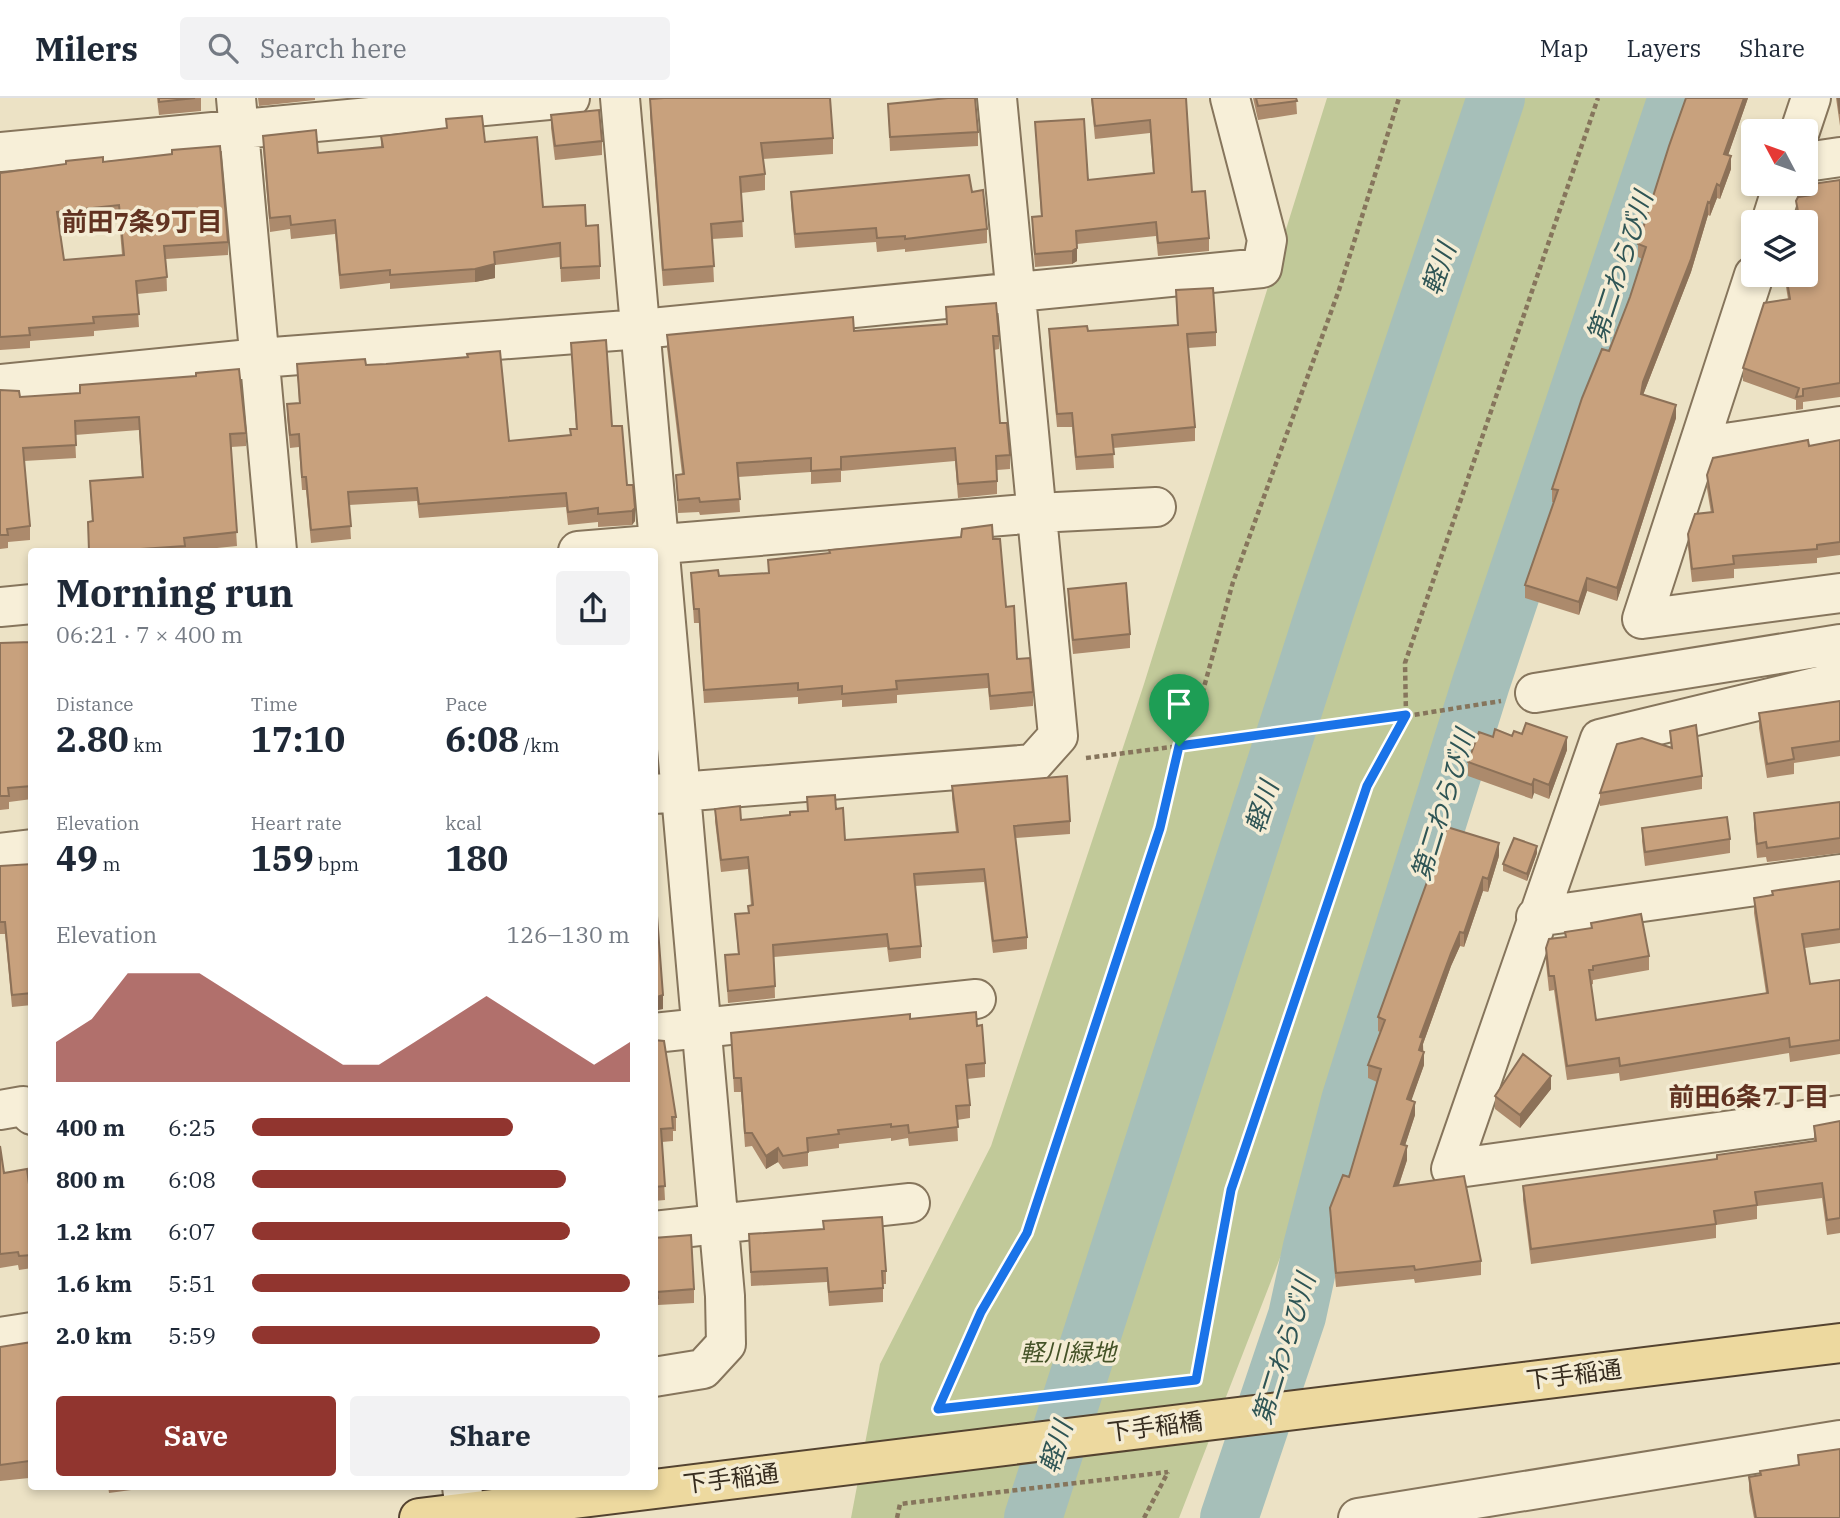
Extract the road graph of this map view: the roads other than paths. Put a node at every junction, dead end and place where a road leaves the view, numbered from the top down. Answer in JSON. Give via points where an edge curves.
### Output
{"nodes":[{"id":1,"x":570,"y":98,"type":"edge"},
{"id":2,"x":621,"y":98,"type":"edge"},
{"id":3,"x":997,"y":98,"type":"edge"},
{"id":4,"x":1230,"y":98,"type":"edge"},
{"id":5,"x":1811,"y":98,"type":"edge"},
{"id":6,"x":238,"y":115,"type":"edge"},
{"id":7,"x":1804,"y":119,"type":"edge"},
{"id":8,"x":0,"y":152,"type":"edge"},
{"id":9,"x":1840,"y":158,"type":"edge"},
{"id":10,"x":1818,"y":161,"type":"edge"},
{"id":11,"x":1750,"y":287,"type":"edge"},
{"id":12,"x":1017,"y":292,"type":"junction"},
{"id":13,"x":641,"y":329,"type":"junction"},
{"id":14,"x":260,"y":358,"type":"junction"},
{"id":15,"x":0,"y":384,"type":"edge"},
{"id":16,"x":1840,"y":426,"type":"edge"},
{"id":17,"x":1698,"y":447,"type":"junction"},
{"id":18,"x":1156,"y":506,"type":"dead end"},
{"id":19,"x":1037,"y":513,"type":"junction"},
{"id":20,"x":659,"y":544,"type":"junction"},
{"id":21,"x":277,"y":548,"type":"edge"},
{"id":22,"x":613,"y":548,"type":"edge"},
{"id":23,"x":1840,"y":593,"type":"edge"},
{"id":24,"x":28,"y":604,"type":"edge"},
{"id":25,"x":0,"y":607,"type":"edge"},
{"id":26,"x":1840,"y":645,"type":"edge"},
{"id":27,"x":1840,"y":681,"type":"edge"},
{"id":28,"x":1522,"y":696,"type":"road end"},
{"id":29,"x":668,"y":792,"type":"edge"},
{"id":30,"x":28,"y":850,"type":"edge"},
{"id":31,"x":0,"y":853,"type":"edge"},
{"id":32,"x":1840,"y":874,"type":"edge"},
{"id":33,"x":1536,"y":917,"type":"junction"},
{"id":34,"x":976,"y":999,"type":"dead end"},
{"id":35,"x":702,"y":1030,"type":"junction"},
{"id":36,"x":658,"y":1033,"type":"edge"},
{"id":37,"x":0,"y":1111,"type":"edge"},
{"id":38,"x":28,"y":1111,"type":"edge"},
{"id":39,"x":1840,"y":1115,"type":"edge"},
{"id":40,"x":910,"y":1203,"type":"dead end"},
{"id":41,"x":719,"y":1226,"type":"junction"},
{"id":42,"x":658,"y":1231,"type":"edge"},
{"id":43,"x":28,"y":1333,"type":"edge"},
{"id":44,"x":0,"y":1337,"type":"edge"},
{"id":45,"x":1840,"y":1343,"type":"edge"},
{"id":46,"x":658,"y":1376,"type":"edge"},
{"id":47,"x":1308,"y":1408,"type":"joint"},
{"id":48,"x":1840,"y":1440,"type":"edge"},
{"id":49,"x":835,"y":1466,"type":"joint"},
{"id":50,"x":658,"y":1482,"type":"edge"},
{"id":51,"x":564,"y":1490,"type":"edge"},
{"id":52,"x":463,"y":1499,"type":"edge"},
{"id":53,"x":419,"y":1518,"type":"edge"},
{"id":54,"x":1358,"y":1518,"type":"edge"}],
"edges":[{"from":1,"to":6,"type":"street"},
{"from":2,"to":13,"type":"street"},
{"from":3,"to":12,"type":"street"},
{"from":4,"to":12,"type":"street","via":[[1266,240],[1262,268]]},
{"from":5,"to":7,"type":"street"},
{"from":6,"to":8,"type":"street"},
{"from":6,"to":14,"type":"street"},
{"from":9,"to":10,"type":"street"},
{"from":11,"to":17,"type":"street"},
{"from":12,"to":13,"type":"street"},
{"from":12,"to":19,"type":"street"},
{"from":13,"to":14,"type":"street"},
{"from":13,"to":20,"type":"street"},
{"from":14,"to":15,"type":"street"},
{"from":14,"to":21,"type":"street"},
{"from":16,"to":17,"type":"street"},
{"from":17,"to":23,"type":"street","via":[[1642,619]]},
{"from":18,"to":19,"type":"street"},
{"from":19,"to":20,"type":"street"},
{"from":19,"to":29,"type":"street","via":[[1058,736],[1033,764]]},
{"from":20,"to":22,"type":"street"},
{"from":20,"to":29,"type":"street"},
{"from":24,"to":25,"type":"street"},
{"from":26,"to":28,"type":"street"},
{"from":27,"to":33,"type":"street","via":[[1600,739]]},
{"from":29,"to":35,"type":"street"},
{"from":30,"to":31,"type":"street"},
{"from":32,"to":33,"type":"street"},
{"from":33,"to":39,"type":"street","via":[[1451,1169]]},
{"from":34,"to":35,"type":"street"},
{"from":35,"to":36,"type":"street"},
{"from":35,"to":41,"type":"street"},
{"from":37,"to":38,"type":"street","via":[[23,1106]]},
{"from":40,"to":41,"type":"street"},
{"from":41,"to":42,"type":"street"},
{"from":41,"to":46,"type":"street","via":[[726,1344],[703,1369]]},
{"from":43,"to":44,"type":"street"},
{"from":45,"to":47,"type":"main road","name":"下手稲通"},
{"from":47,"to":49,"type":"main road","name":"下手稲橋"},
{"from":48,"to":54,"type":"street"},
{"from":49,"to":50,"type":"main road","name":"下手稲通"},
{"from":51,"to":52,"type":"main road","name":"下手稲通"},
{"from":52,"to":53,"type":"main road","name":"下手稲通"}]}
